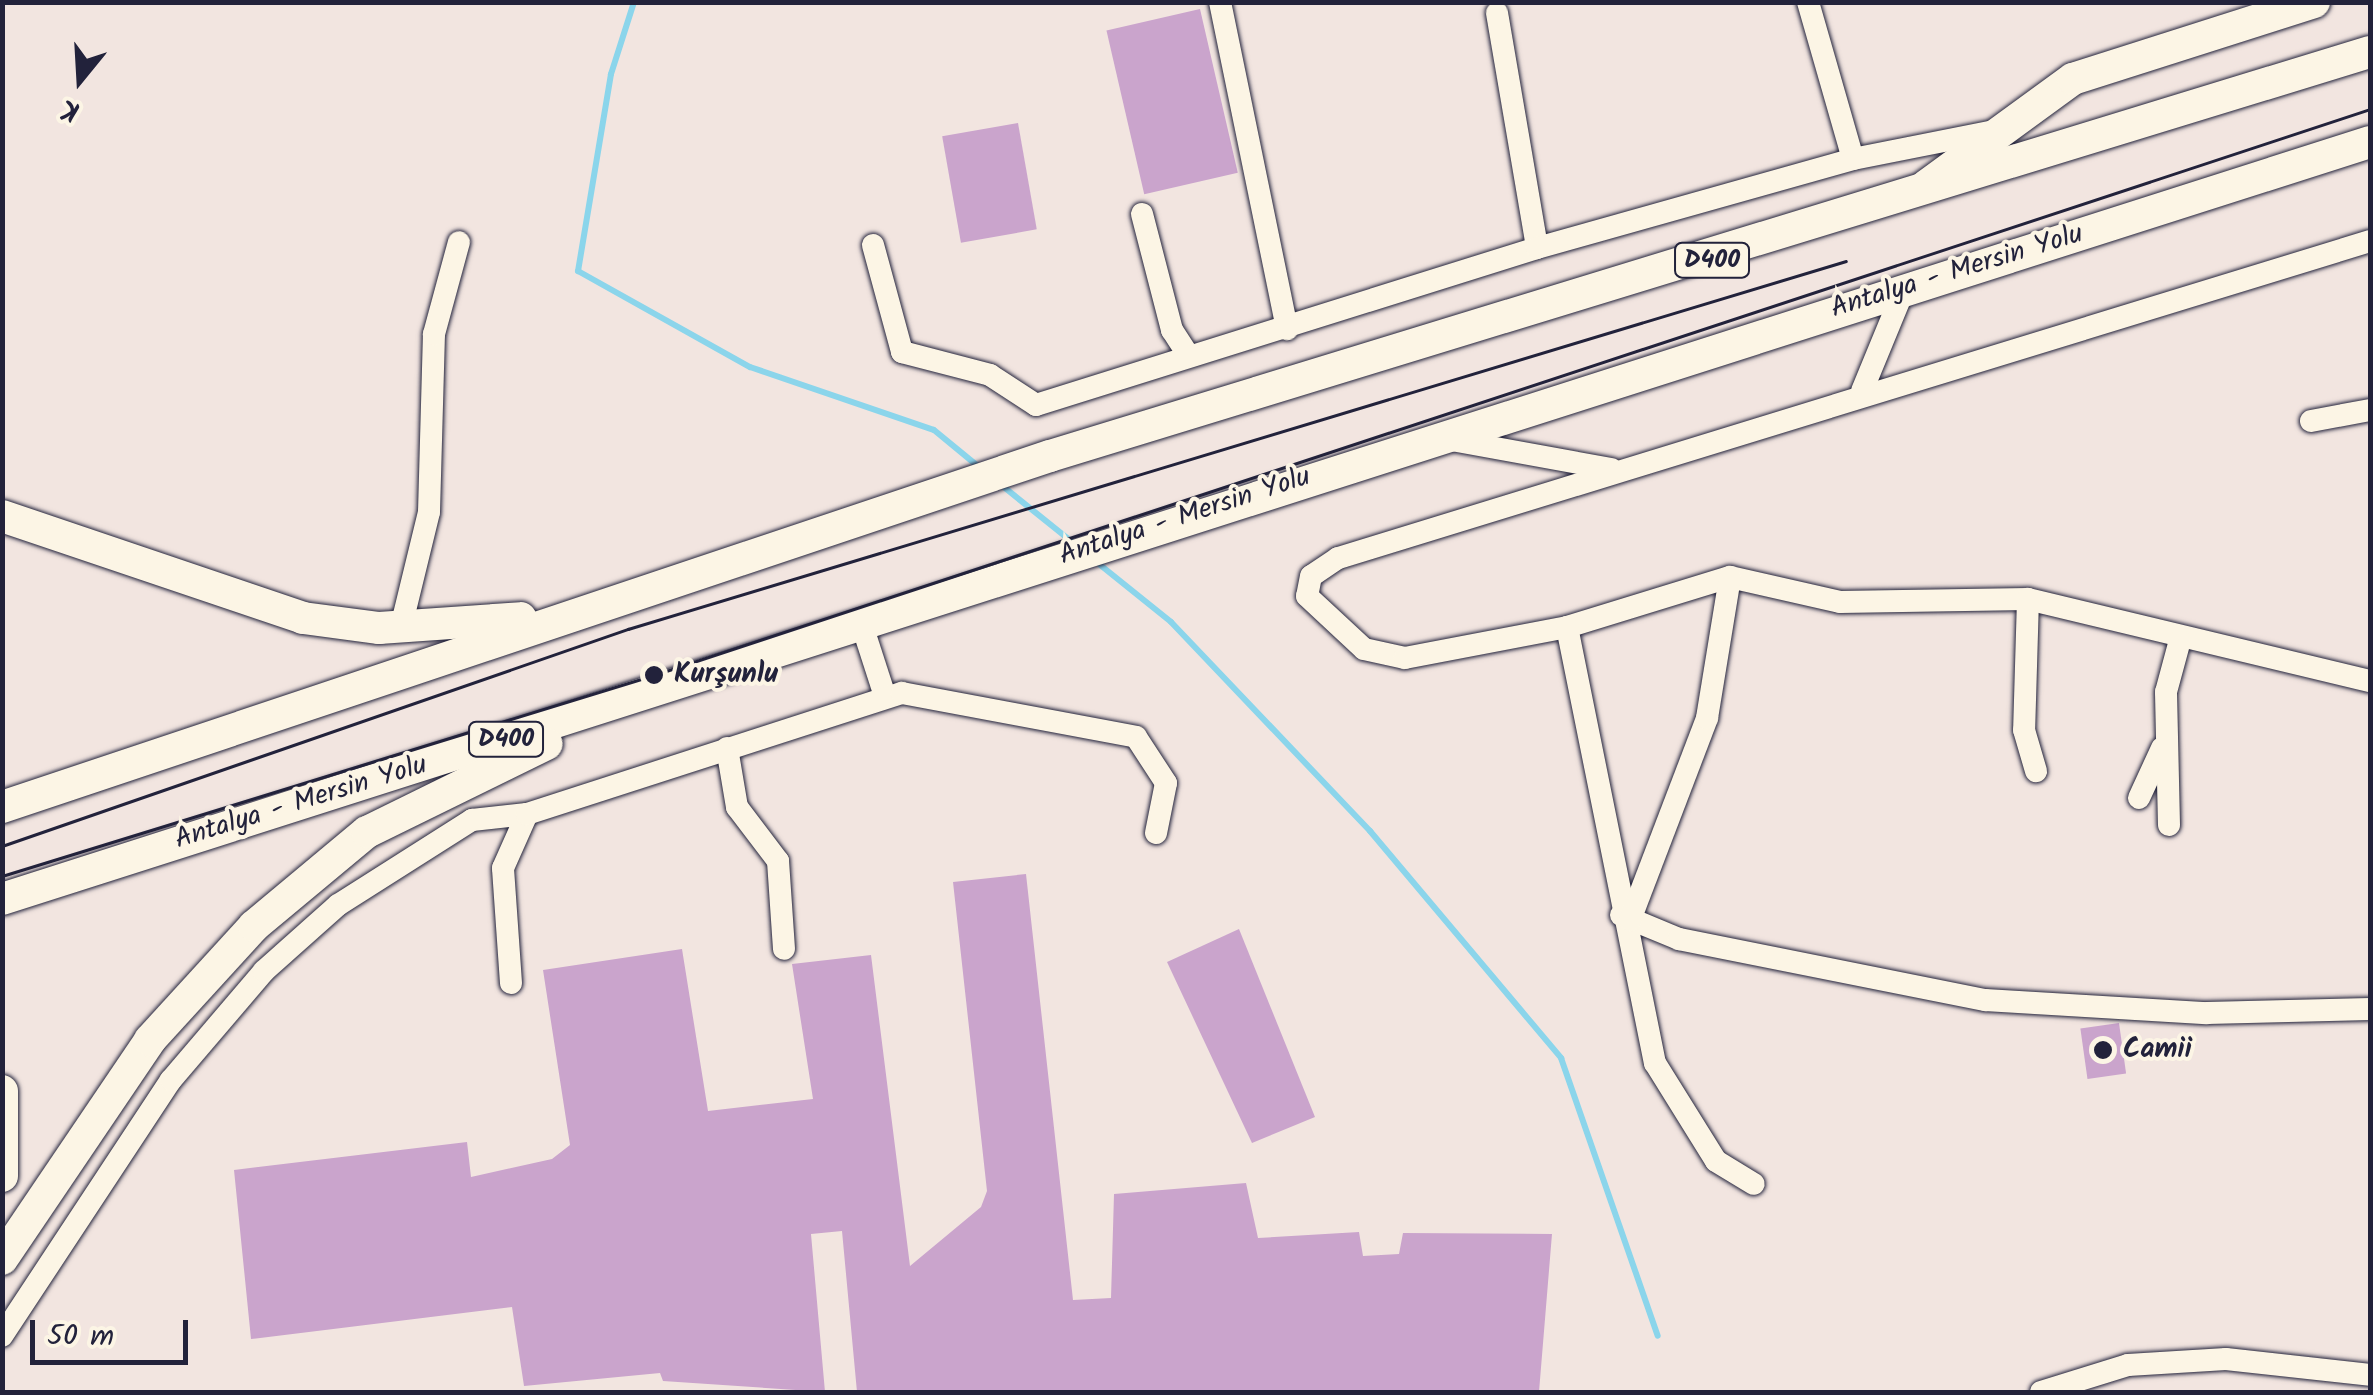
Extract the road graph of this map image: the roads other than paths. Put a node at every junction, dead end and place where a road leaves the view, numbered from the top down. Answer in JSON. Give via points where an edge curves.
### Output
{"nodes":[{"id":1,"x":1220,"y":2,"type":"edge"},
{"id":2,"x":1808,"y":2,"type":"edge"},
{"id":3,"x":2314,"y":2,"type":"edge"},
{"id":4,"x":1497,"y":13,"type":"dead end"},
{"id":5,"x":2370,"y":52,"type":"edge"},
{"id":6,"x":1997,"y":130,"type":"junction"},
{"id":7,"x":2370,"y":142,"type":"edge"},
{"id":8,"x":1853,"y":159,"type":"junction"},
{"id":9,"x":1905,"y":202,"type":"junction"},
{"id":10,"x":1142,"y":214,"type":"dead end"},
{"id":11,"x":2370,"y":241,"type":"edge"},
{"id":12,"x":459,"y":242,"type":"dead end"},
{"id":13,"x":873,"y":245,"type":"dead end"},
{"id":14,"x":1538,"y":248,"type":"junction"},
{"id":15,"x":1904,"y":288,"type":"junction"},
{"id":16,"x":1287,"y":329,"type":"junction"},
{"id":17,"x":1188,"y":355,"type":"junction"},
{"id":18,"x":1862,"y":391,"type":"junction"},
{"id":19,"x":2370,"y":410,"type":"edge"},
{"id":20,"x":2311,"y":421,"type":"dead end"},
{"id":21,"x":1433,"y":437,"type":"junction"},
{"id":22,"x":1618,"y":470,"type":"junction"},
{"id":23,"x":2,"y":516,"type":"edge"},
{"id":24,"x":1730,"y":577,"type":"junction"},
{"id":25,"x":644,"y":596,"type":"junction"},
{"id":26,"x":2028,"y":599,"type":"junction"},
{"id":27,"x":862,"y":625,"type":"junction"},
{"id":28,"x":401,"y":627,"type":"junction"},
{"id":29,"x":1567,"y":627,"type":"junction"},
{"id":30,"x":2180,"y":640,"type":"junction"},
{"id":31,"x":2370,"y":681,"type":"edge"},
{"id":32,"x":666,"y":689,"type":"junction"},
{"id":33,"x":886,"y":696,"type":"junction"},
{"id":34,"x":2165,"y":740,"type":"junction"},
{"id":35,"x":727,"y":748,"type":"junction"},
{"id":36,"x":2036,"y":771,"type":"dead end"},
{"id":37,"x":2139,"y":798,"type":"dead end"},
{"id":38,"x":2,"y":807,"type":"edge"},
{"id":39,"x":526,"y":814,"type":"junction"},
{"id":40,"x":2169,"y":826,"type":"dead end"},
{"id":41,"x":1156,"y":833,"type":"dead end"},
{"id":42,"x":2,"y":899,"type":"edge"},
{"id":43,"x":1626,"y":918,"type":"junction"},
{"id":44,"x":784,"y":949,"type":"dead end"},
{"id":45,"x":510,"y":983,"type":"dead end"},
{"id":46,"x":2370,"y":1009,"type":"edge"},
{"id":47,"x":2,"y":1092,"type":"edge"},
{"id":48,"x":2,"y":1176,"type":"edge"},
{"id":49,"x":1754,"y":1184,"type":"dead end"},
{"id":50,"x":2,"y":1259,"type":"edge"},
{"id":51,"x":2,"y":1336,"type":"edge"},
{"id":52,"x":2370,"y":1375,"type":"edge"},
{"id":53,"x":2041,"y":1392,"type":"edge"}],
"edges":[{"from":1,"to":16,"type":"street"},
{"from":2,"to":8,"type":"street"},
{"from":3,"to":6,"type":"highway","via":[[2073,79]]},
{"from":4,"to":14,"type":"street"},
{"from":5,"to":9,"type":"highway","number":"D400"},
{"from":6,"to":8,"type":"street"},
{"from":6,"to":9,"type":"highway"},
{"from":7,"to":15,"type":"highway","name":"Antalya - Mersin Yolu","number":"D400"},
{"from":8,"to":14,"type":"street"},
{"from":9,"to":25,"type":"highway","number":"D400","via":[[1050,456]]},
{"from":10,"to":17,"type":"street","via":[[1172,330]]},
{"from":11,"to":18,"type":"street"},
{"from":12,"to":28,"type":"street","via":[[434,334],[429,512]]},
{"from":13,"to":17,"type":"street","via":[[902,352],[990,375],[1036,406]]},
{"from":14,"to":16,"type":"street"},
{"from":15,"to":18,"type":"street"},
{"from":15,"to":21,"type":"highway","name":"Antalya - Mersin Yolu","number":"D400"},
{"from":16,"to":17,"type":"street"},
{"from":18,"to":22,"type":"street"},
{"from":19,"to":20,"type":"street"},
{"from":21,"to":22,"type":"street"},
{"from":21,"to":27,"type":"highway","name":"Antalya - Mersin Yolu","number":"D400"},
{"from":22,"to":29,"type":"street","via":[[1338,558],[1311,576],[1308,596],[1364,649],[1405,658]]},
{"from":23,"to":28,"type":"highway","via":[[264,608]]},
{"from":24,"to":26,"type":"street","via":[[1840,602]]},
{"from":24,"to":29,"type":"street"},
{"from":24,"to":43,"type":"street","via":[[1707,718]]},
{"from":25,"to":28,"type":"highway","via":[[478,626]]},
{"from":25,"to":38,"type":"highway","number":"D400"},
{"from":26,"to":30,"type":"street"},
{"from":26,"to":36,"type":"street","via":[[2024,730]]},
{"from":27,"to":32,"type":"highway","name":"Antalya - Mersin Yolu","number":"D400"},
{"from":27,"to":33,"type":"street"},
{"from":29,"to":43,"type":"street"},
{"from":30,"to":31,"type":"street"},
{"from":30,"to":34,"type":"street"},
{"from":32,"to":42,"type":"highway","name":"Antalya - Mersin Yolu","number":"D400"},
{"from":32,"to":50,"type":"highway","via":[[367,832],[254,926],[150,1040]]},
{"from":33,"to":35,"type":"street"},
{"from":33,"to":41,"type":"street","via":[[1136,737],[1166,783]]},
{"from":34,"to":37,"type":"street"},
{"from":34,"to":40,"type":"street"},
{"from":35,"to":39,"type":"street"},
{"from":35,"to":44,"type":"street","via":[[738,807],[778,861]]},
{"from":39,"to":45,"type":"street","via":[[503,868]]},
{"from":39,"to":51,"type":"street","via":[[472,820],[338,904],[264,971],[171,1080]]},
{"from":43,"to":46,"type":"street","via":[[1679,939],[1985,1000],[2207,1013]]},
{"from":43,"to":49,"type":"street","via":[[1663,1079],[1716,1161]]},
{"from":47,"to":48,"type":"highway"},
{"from":52,"to":53,"type":"street","via":[[2226,1358],[2128,1366]]}]}
